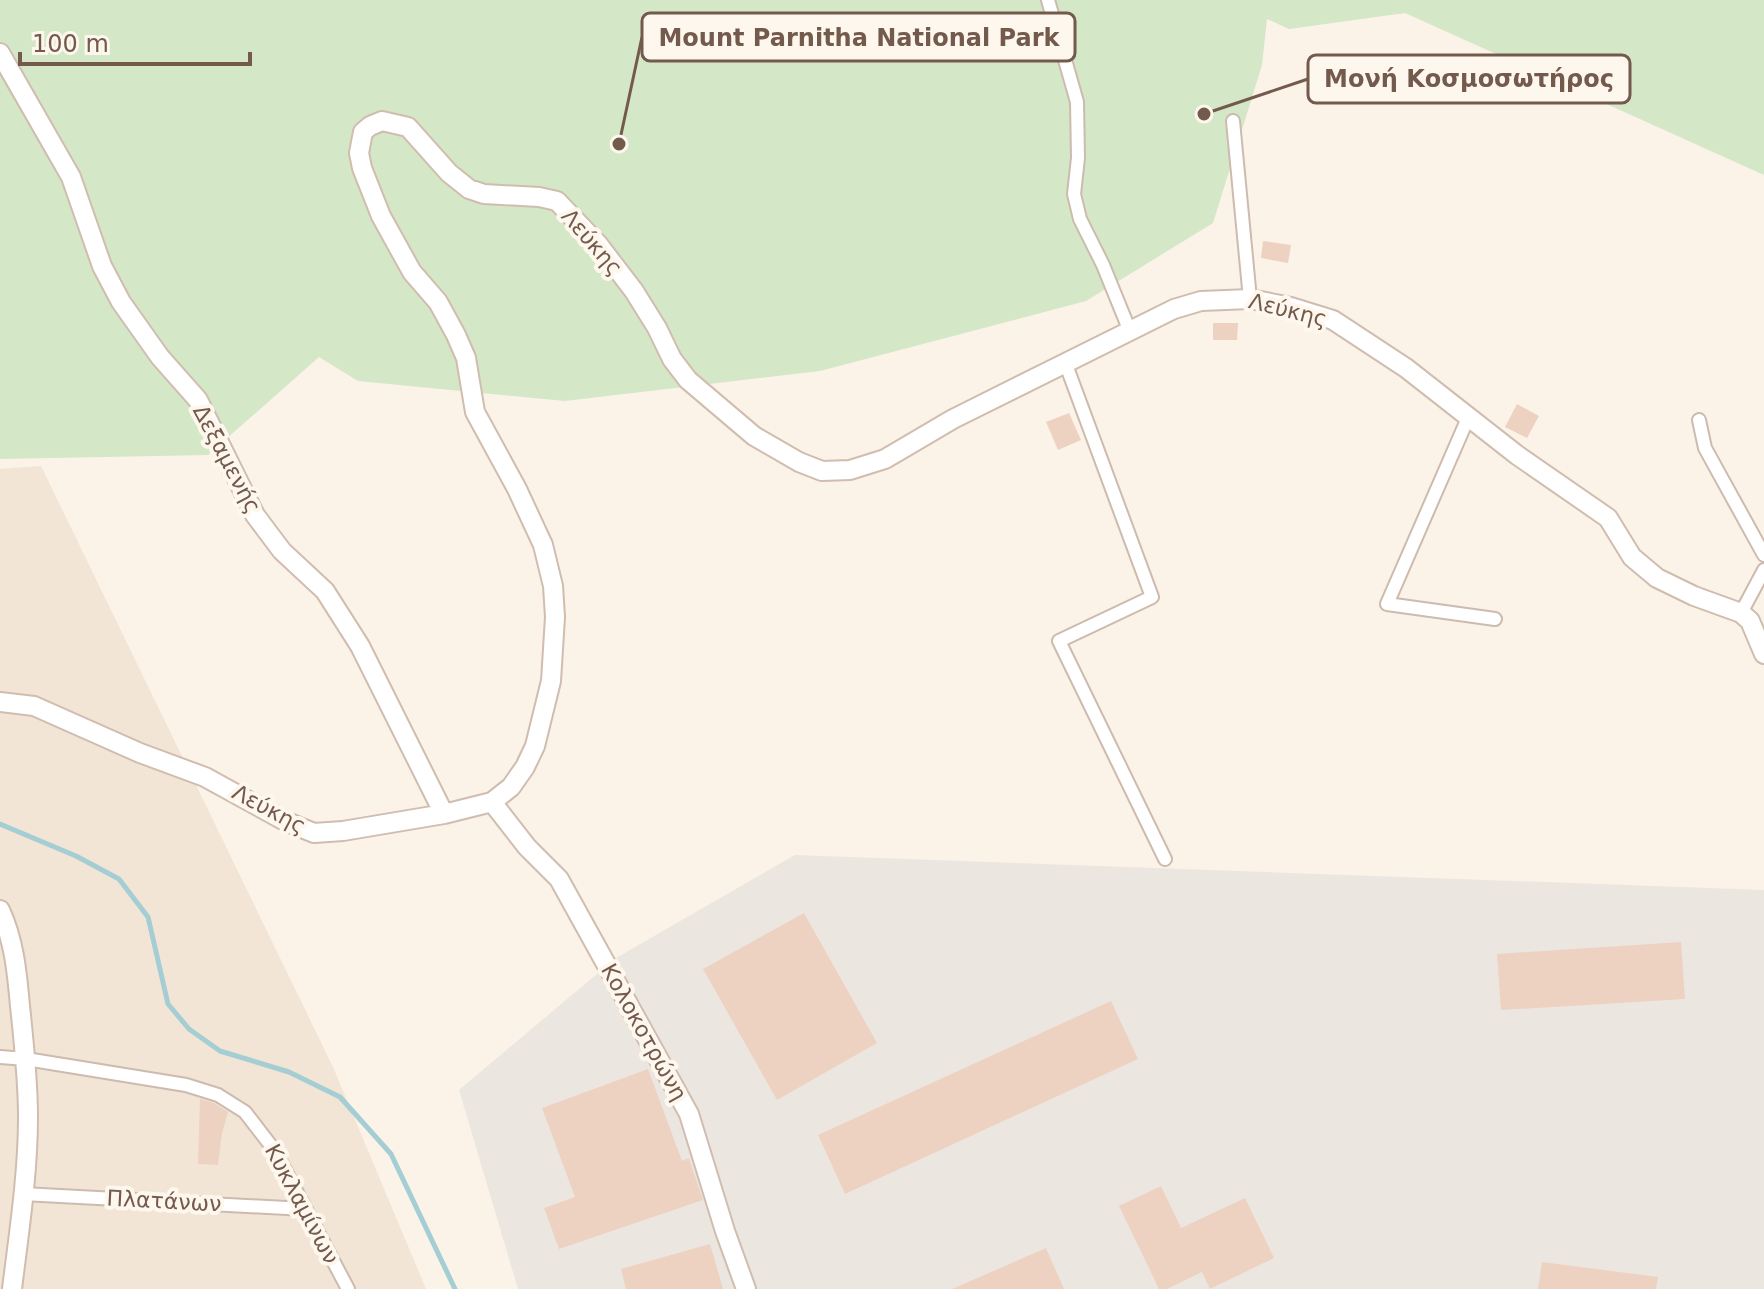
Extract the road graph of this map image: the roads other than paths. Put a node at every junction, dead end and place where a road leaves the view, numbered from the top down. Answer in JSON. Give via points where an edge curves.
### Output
{"nodes":[{"id":1,"x":1048,"y":0,"type":"edge"},
{"id":2,"x":0,"y":53,"type":"edge"},
{"id":3,"x":1233,"y":121,"type":"dead end"},
{"id":4,"x":1250,"y":299,"type":"junction"},
{"id":5,"x":1129,"y":329,"type":"junction"},
{"id":6,"x":1065,"y":362,"type":"junction"},
{"id":7,"x":1468,"y":418,"type":"junction"},
{"id":8,"x":1699,"y":420,"type":"dead end"},
{"id":9,"x":1764,"y":555,"type":"edge"},
{"id":10,"x":1764,"y":570,"type":"edge"},
{"id":11,"x":1741,"y":613,"type":"junction"},
{"id":12,"x":1495,"y":619,"type":"dead end"},
{"id":13,"x":1764,"y":654,"type":"edge"},
{"id":14,"x":0,"y":702,"type":"edge"},
{"id":15,"x":492,"y":802,"type":"junction"},
{"id":16,"x":444,"y":814,"type":"junction"},
{"id":17,"x":1165,"y":859,"type":"dead end"},
{"id":18,"x":0,"y":910,"type":"edge"},
{"id":19,"x":0,"y":1057,"type":"edge"},
{"id":20,"x":26,"y":1059,"type":"junction"},
{"id":21,"x":23,"y":1194,"type":"junction"},
{"id":22,"x":305,"y":1209,"type":"junction"},
{"id":23,"x":12,"y":1289,"type":"edge"},
{"id":24,"x":348,"y":1289,"type":"edge"},
{"id":25,"x":746,"y":1289,"type":"edge"}],
"edges":[{"from":1,"to":5,"type":"street","via":[[1077,102],[1074,194],[1080,219]]},
{"from":2,"to":16,"type":"street","name":"Δεξαμενής","via":[[71,177],[102,266],[121,302],[198,400],[255,515],[282,551],[325,591],[360,646]]},
{"from":3,"to":4,"type":"street"},
{"from":4,"to":5,"type":"street","name":"Λεύκης","via":[[1201,301]]},
{"from":4,"to":7,"type":"street","name":"Λεύκης","via":[[1333,320],[1406,368]]},
{"from":5,"to":6,"type":"street","name":"Λεύκης"},
{"from":6,"to":15,"type":"street","name":"Λεύκης","via":[[877,463],[822,471],[754,436],[688,380],[634,291],[557,201],[469,189],[408,127],[382,121],[370,126],[359,153],[381,216],[456,335],[466,358],[475,412],[543,545],[553,586],[551,681],[539,733],[525,767]]},
{"from":6,"to":17,"type":"street","via":[[1152,597],[1059,641]]},
{"from":7,"to":11,"type":"street","name":"Λεύκης","via":[[1608,518],[1632,557],[1657,578]]},
{"from":7,"to":12,"type":"street","via":[[1387,604]]},
{"from":8,"to":9,"type":"street","via":[[1705,448]]},
{"from":10,"to":11,"type":"street"},
{"from":11,"to":13,"type":"street"},
{"from":14,"to":16,"type":"street","name":"Λεύκης","via":[[34,706],[205,777],[314,833]]},
{"from":15,"to":16,"type":"street","name":"Λεύκης"},
{"from":15,"to":25,"type":"street","name":"Κολοκοτρώνη","via":[[559,879],[689,1114]]},
{"from":18,"to":20,"type":"street","via":[[15,958]]},
{"from":19,"to":20,"type":"street","name":"Κυκλαμίνων"},
{"from":20,"to":21,"type":"street"},
{"from":20,"to":22,"type":"street","name":"Κυκλαμίνων","via":[[218,1095],[245,1112],[263,1132]]},
{"from":21,"to":22,"type":"street","name":"Πλατάνων"},
{"from":21,"to":23,"type":"street"},
{"from":22,"to":24,"type":"street","name":"Κυκλαμίνων"}]}
